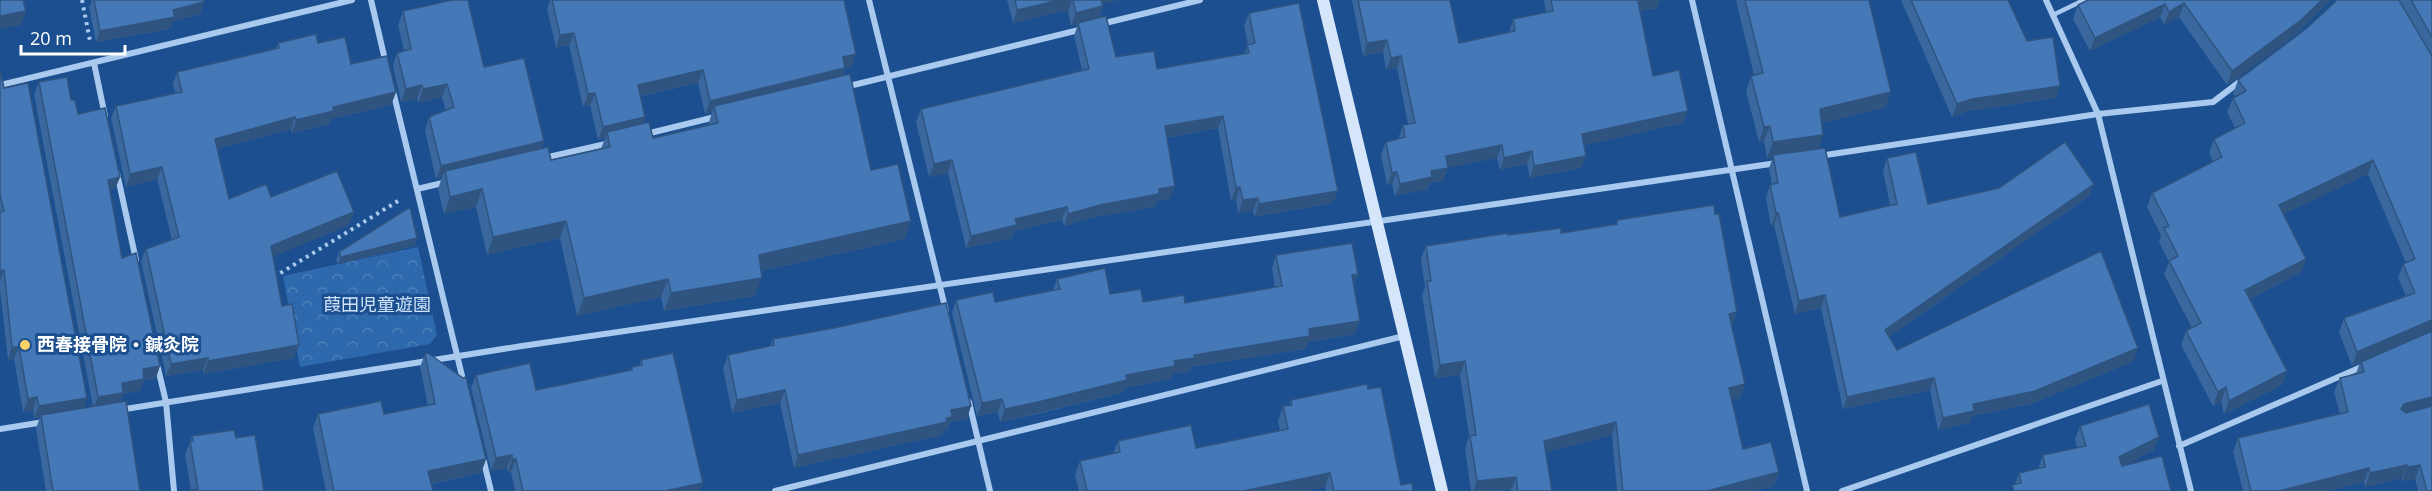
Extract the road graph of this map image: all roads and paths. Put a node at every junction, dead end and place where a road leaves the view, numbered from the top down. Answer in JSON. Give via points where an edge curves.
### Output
{"nodes":[{"id":1,"x":82,"y":0,"type":"edge"},
{"id":2,"x":352,"y":0,"type":"edge"},
{"id":3,"x":371,"y":0,"type":"edge"},
{"id":4,"x":869,"y":0,"type":"edge"},
{"id":5,"x":1200,"y":0,"type":"edge"},
{"id":6,"x":1323,"y":0,"type":"edge"},
{"id":7,"x":1692,"y":0,"type":"edge"},
{"id":8,"x":2046,"y":0,"type":"edge"},
{"id":9,"x":2084,"y":0,"type":"edge"},
{"id":10,"x":2053,"y":15,"type":"junction"},
{"id":11,"x":94,"y":63,"type":"junction"},
{"id":12,"x":387,"y":67,"type":"edge"},
{"id":13,"x":2251,"y":74,"type":"edge"},
{"id":14,"x":888,"y":76,"type":"junction"},
{"id":15,"x":390,"y":78,"type":"edge"},
{"id":16,"x":26,"y":79,"type":"junction"},
{"id":17,"x":0,"y":85,"type":"edge"},
{"id":18,"x":834,"y":89,"type":"edge"},
{"id":19,"x":28,"y":91,"type":"edge"},
{"id":20,"x":2098,"y":114,"type":"junction"},
{"id":21,"x":725,"y":115,"type":"edge"},
{"id":22,"x":106,"y":119,"type":"edge"},
{"id":23,"x":635,"y":136,"type":"edge"},
{"id":24,"x":613,"y":142,"type":"edge"},
{"id":25,"x":1815,"y":157,"type":"edge"},
{"id":26,"x":533,"y":161,"type":"edge"},
{"id":27,"x":1779,"y":162,"type":"edge"},
{"id":28,"x":116,"y":165,"type":"edge"},
{"id":29,"x":1732,"y":169,"type":"junction"},
{"id":30,"x":452,"y":181,"type":"edge"},
{"id":31,"x":417,"y":189,"type":"junction"},
{"id":32,"x":1377,"y":222,"type":"junction"},
{"id":33,"x":137,"y":267,"type":"edge"},
{"id":34,"x":264,"y":283,"type":"edge"},
{"id":35,"x":940,"y":286,"type":"junction"},
{"id":36,"x":948,"y":319,"type":"edge"},
{"id":37,"x":1404,"y":336,"type":"junction"},
{"id":38,"x":458,"y":356,"type":"junction"},
{"id":39,"x":156,"y":358,"type":"edge"},
{"id":40,"x":2377,"y":360,"type":"edge"},
{"id":41,"x":2162,"y":381,"type":"junction"},
{"id":42,"x":466,"y":389,"type":"edge"},
{"id":43,"x":967,"y":396,"type":"edge"},
{"id":44,"x":166,"y":402,"type":"junction"},
{"id":45,"x":111,"y":411,"type":"edge"},
{"id":46,"x":55,"y":420,"type":"edge"},
{"id":47,"x":0,"y":429,"type":"edge"},
{"id":48,"x":978,"y":441,"type":"junction"},
{"id":49,"x":480,"y":446,"type":"edge"},
{"id":50,"x":2179,"y":447,"type":"junction"},
{"id":51,"x":174,"y":491,"type":"edge"},
{"id":52,"x":491,"y":491,"type":"edge"},
{"id":53,"x":775,"y":491,"type":"edge"},
{"id":54,"x":990,"y":491,"type":"edge"},
{"id":55,"x":1442,"y":491,"type":"edge"},
{"id":56,"x":1807,"y":491,"type":"edge"},
{"id":57,"x":1842,"y":491,"type":"edge"},
{"id":58,"x":2191,"y":491,"type":"edge"}],
"edges":[{"from":1,"to":11,"type":"path"},
{"from":2,"to":11,"type":"street"},
{"from":3,"to":12,"type":"street"},
{"from":4,"to":14,"type":"street"},
{"from":5,"to":14,"type":"street"},
{"from":6,"to":32,"type":"street"},
{"from":7,"to":29,"type":"street"},
{"from":8,"to":10,"type":"street"},
{"from":9,"to":10,"type":"lane"},
{"from":10,"to":20,"type":"street"},
{"from":11,"to":16,"type":"street"},
{"from":11,"to":22,"type":"street"},
{"from":13,"to":20,"type":"street","via":[[2213,102]]},
{"from":14,"to":18,"type":"street"},
{"from":14,"to":35,"type":"street"},
{"from":15,"to":31,"type":"street"},
{"from":16,"to":17,"type":"street"},
{"from":16,"to":19,"type":"street"},
{"from":20,"to":25,"type":"street"},
{"from":20,"to":41,"type":"street"},
{"from":21,"to":23,"type":"street"},
{"from":24,"to":26,"type":"street"},
{"from":27,"to":29,"type":"street"},
{"from":28,"to":33,"type":"street"},
{"from":29,"to":32,"type":"street"},
{"from":29,"to":56,"type":"street"},
{"from":30,"to":31,"type":"street"},
{"from":31,"to":34,"type":"path"},
{"from":31,"to":38,"type":"street"},
{"from":32,"to":35,"type":"street"},
{"from":32,"to":37,"type":"street"},
{"from":35,"to":36,"type":"street"},
{"from":35,"to":38,"type":"street"},
{"from":37,"to":48,"type":"street"},
{"from":37,"to":55,"type":"street"},
{"from":38,"to":42,"type":"street"},
{"from":38,"to":44,"type":"street"},
{"from":39,"to":44,"type":"street"},
{"from":40,"to":50,"type":"street"},
{"from":41,"to":50,"type":"street"},
{"from":41,"to":57,"type":"street"},
{"from":43,"to":48,"type":"street"},
{"from":44,"to":45,"type":"street"},
{"from":44,"to":51,"type":"street"},
{"from":46,"to":47,"type":"street"},
{"from":48,"to":53,"type":"street"},
{"from":48,"to":54,"type":"street"},
{"from":49,"to":52,"type":"street"},
{"from":50,"to":58,"type":"street"}]}
